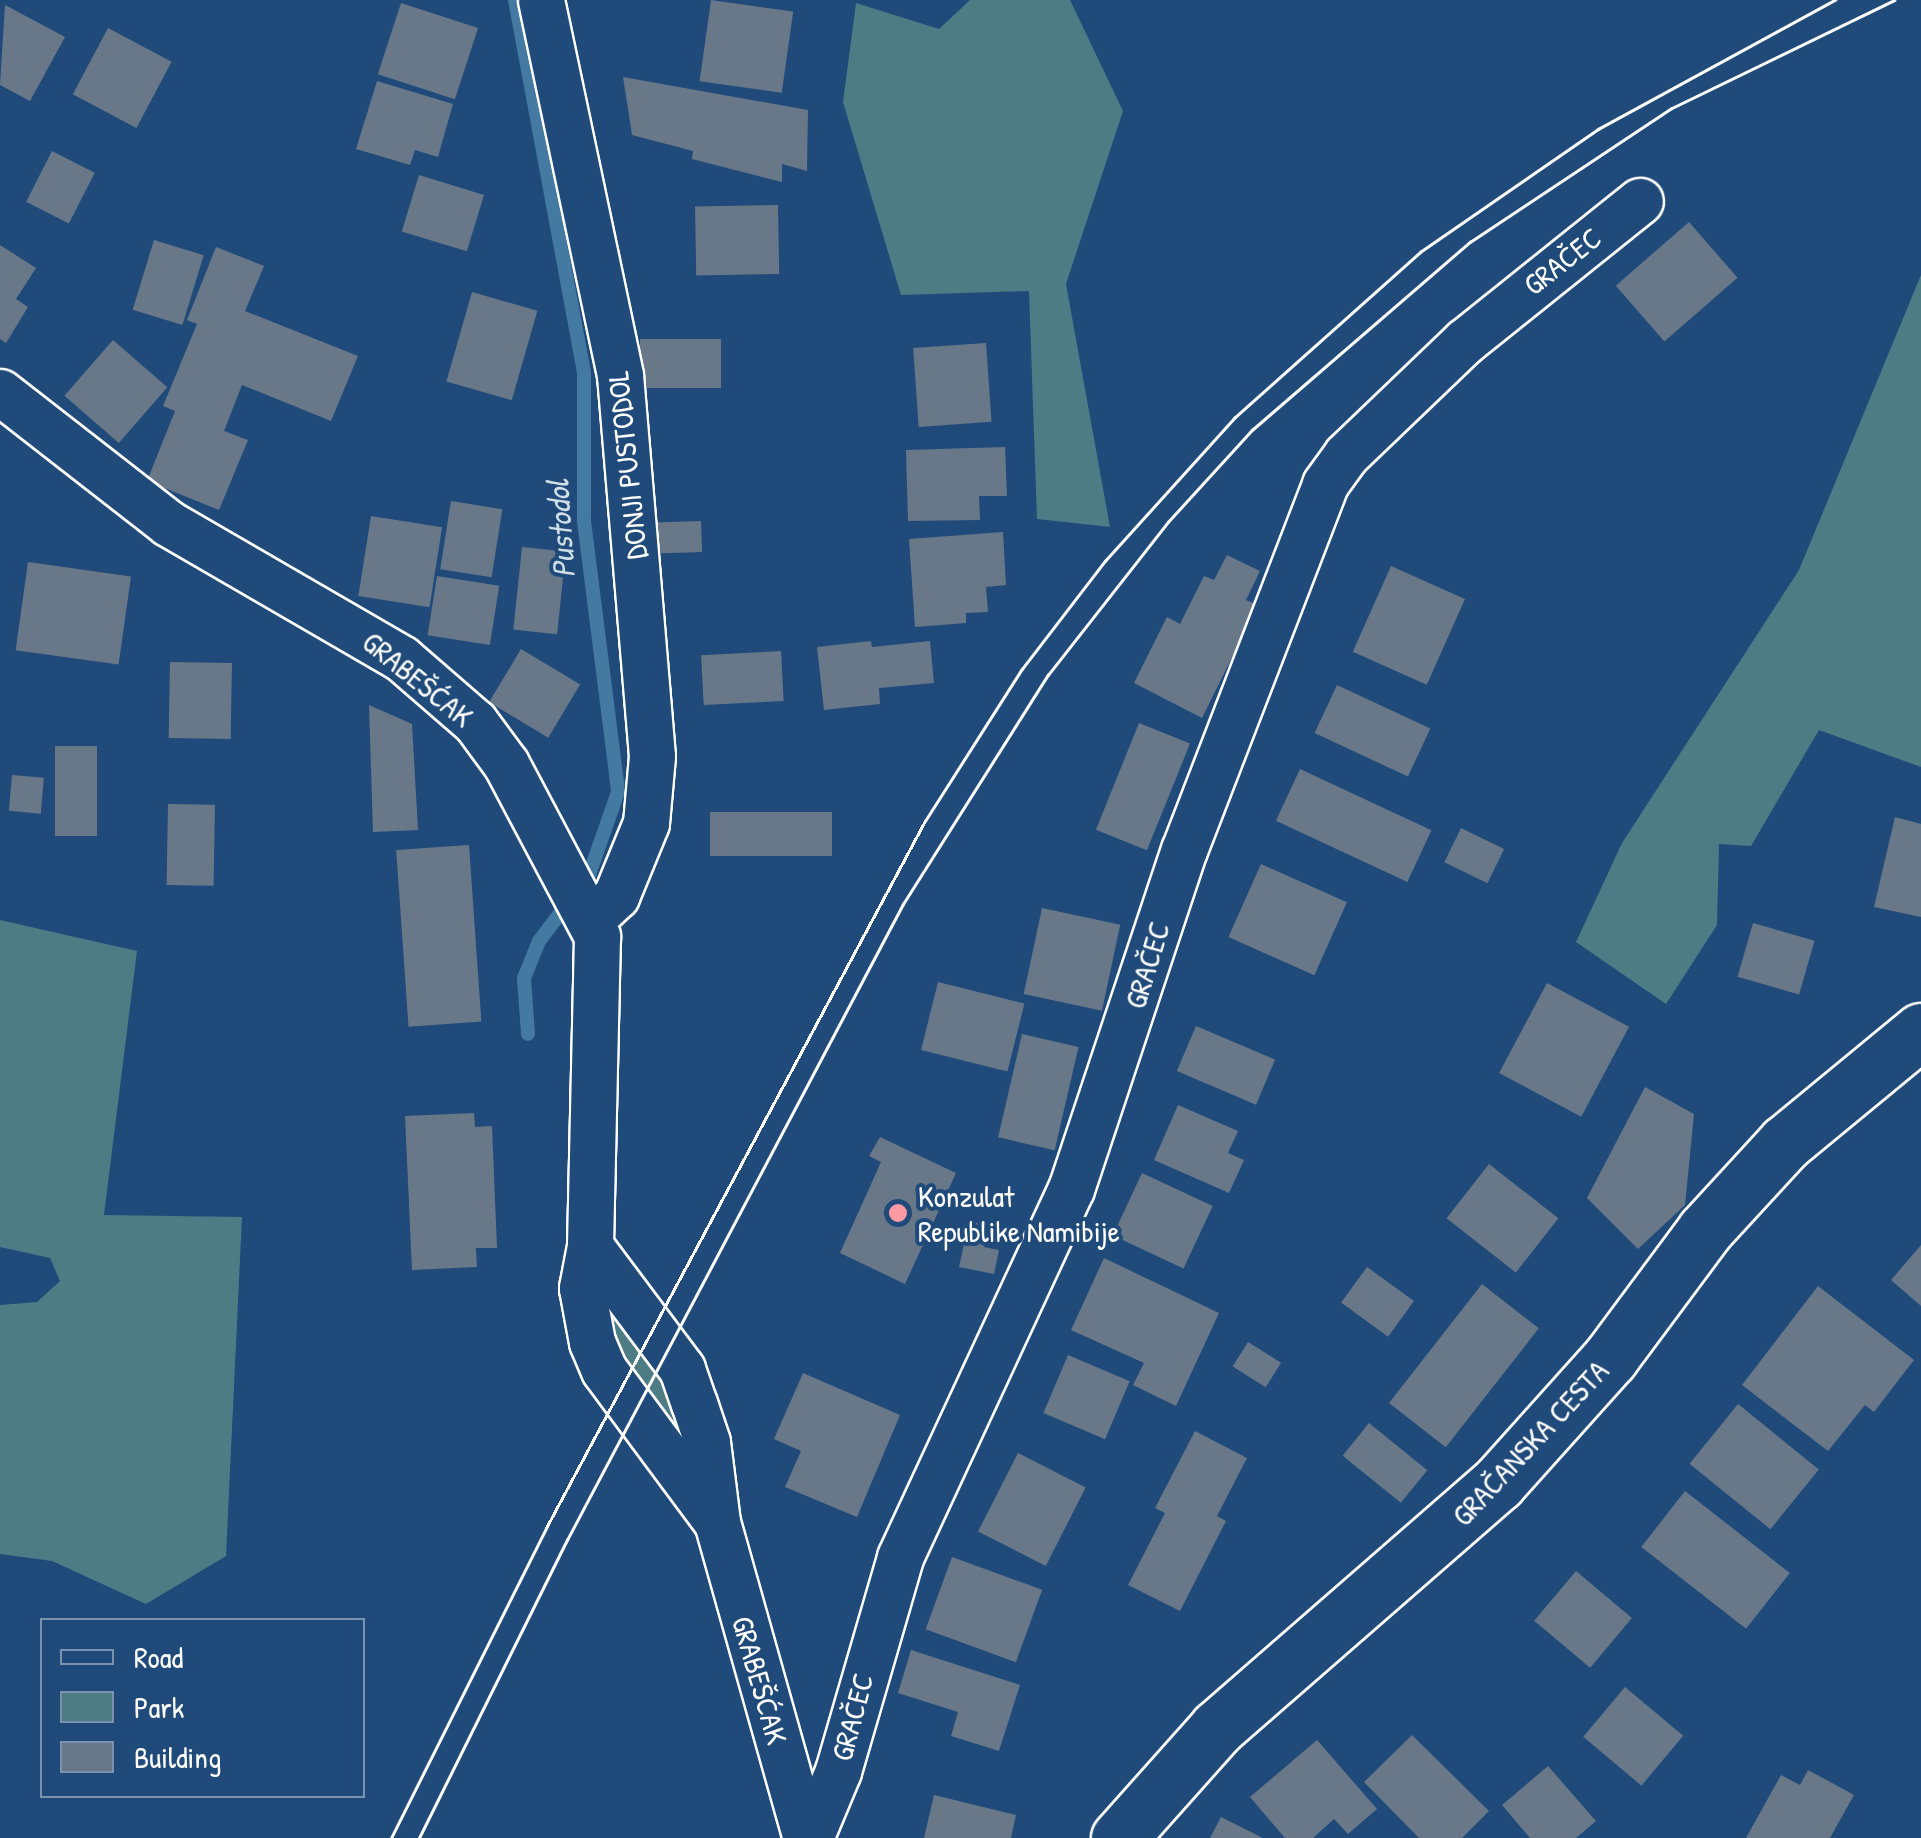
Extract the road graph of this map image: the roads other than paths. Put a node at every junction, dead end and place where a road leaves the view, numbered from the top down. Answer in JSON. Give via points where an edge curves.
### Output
{"nodes":[{"id":1,"x":541,"y":0,"type":"edge"},
{"id":2,"x":1640,"y":201,"type":"dead end"},
{"id":3,"x":0,"y":392,"type":"edge"},
{"id":4,"x":579,"y":895,"type":"junction"},
{"id":5,"x":1921,"y":1031,"type":"edge"},
{"id":6,"x":590,"y":1246,"type":"junction"},
{"id":7,"x":716,"y":1522,"type":"junction"},
{"id":8,"x":808,"y":1838,"type":"edge"},
{"id":9,"x":1119,"y":1838,"type":"edge"}],
"edges":[{"from":1,"to":4,"type":"street","name":"DONJI PUSTODOL","via":[[620,376],[650,724],[646,822],[616,896]]},
{"from":2,"to":8,"type":"street","name":"GRAČEC","via":[[1464,340],[1346,454],[1326,484],[1184,850],[1071,1189],[900,1557],[838,1771]]},
{"from":3,"to":4,"type":"street","name":"GRABEŠĆAK","via":[[168,523],[349,624],[438,688],[506,764]]},
{"from":4,"to":6,"type":"street","name":"GRABEŠĆAK","via":[[597,951]]},
{"from":5,"to":9,"type":"main road","name":"GRAČANSKA CESTA","via":[[1785,1142],[1705,1230],[1610,1358],[1498,1483],[1217,1728]]},
{"from":6,"to":7,"type":"street","name":"GRABEŠĆAK","via":[[682,1370],[707,1442]]},
{"from":6,"to":7,"type":"street","name":"GRABEŠĆAK","via":[[583,1304],[604,1370]]},
{"from":7,"to":8,"type":"street","name":"GRABEŠĆAK"}]}
